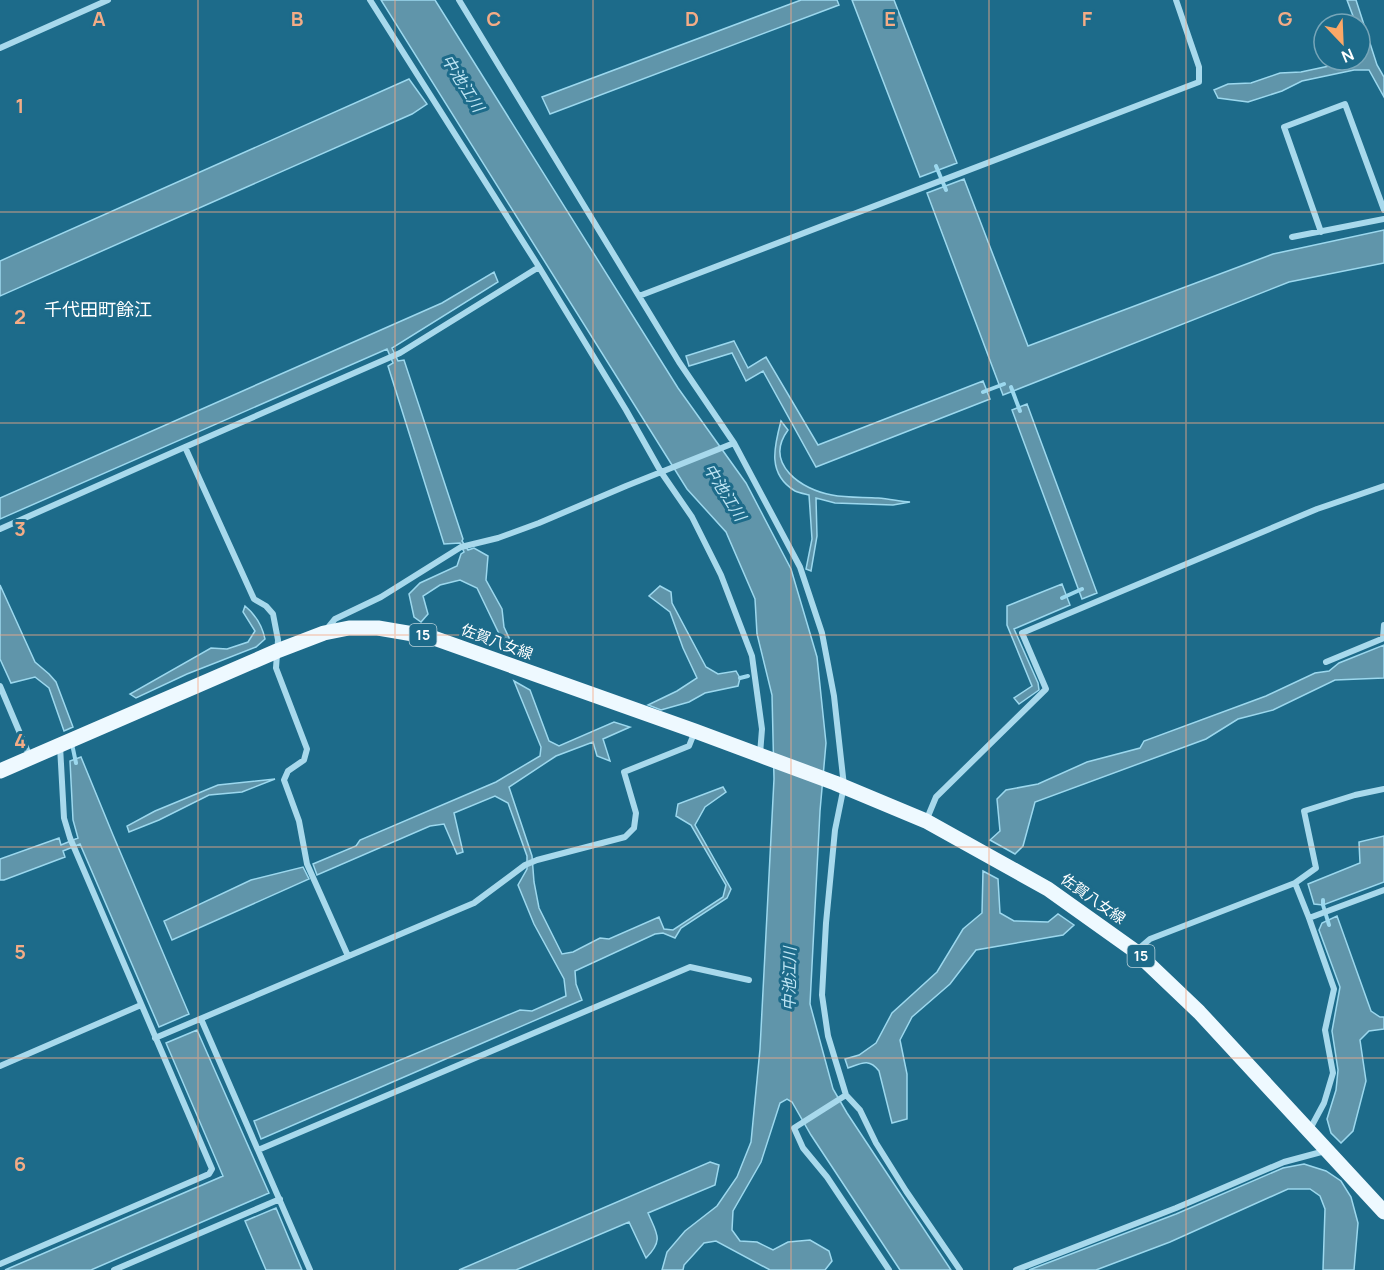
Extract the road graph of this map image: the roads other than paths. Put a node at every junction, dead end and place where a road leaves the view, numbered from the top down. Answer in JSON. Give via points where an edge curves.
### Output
{"nodes":[{"id":1,"x":108,"y":0,"type":"edge"},
{"id":2,"x":370,"y":0,"type":"edge"},
{"id":3,"x":459,"y":0,"type":"edge"},
{"id":4,"x":1176,"y":0,"type":"edge"},
{"id":5,"x":0,"y":48,"type":"edge"},
{"id":6,"x":1384,"y":210,"type":"edge"},
{"id":7,"x":1384,"y":219,"type":"edge"},
{"id":8,"x":1321,"y":232,"type":"junction"},
{"id":9,"x":1292,"y":237,"type":"dead end"},
{"id":10,"x":539,"y":267,"type":"junction"},
{"id":11,"x":639,"y":296,"type":"junction"},
{"id":12,"x":732,"y":444,"type":"junction"},
{"id":13,"x":184,"y":447,"type":"junction"},
{"id":14,"x":661,"y":472,"type":"junction"},
{"id":15,"x":1384,"y":486,"type":"edge"},
{"id":16,"x":0,"y":529,"type":"edge"},
{"id":17,"x":1384,"y":625,"type":"edge"},
{"id":18,"x":324,"y":633,"type":"junction"},
{"id":19,"x":1384,"y":638,"type":"edge"},
{"id":20,"x":278,"y":651,"type":"junction"},
{"id":21,"x":1326,"y":662,"type":"dead end"},
{"id":22,"x":0,"y":686,"type":"edge"},
{"id":23,"x":695,"y":731,"type":"junction"},
{"id":24,"x":60,"y":745,"type":"junction"},
{"id":25,"x":763,"y":756,"type":"junction"},
{"id":26,"x":30,"y":758,"type":"junction"},
{"id":27,"x":0,"y":771,"type":"edge"},
{"id":28,"x":839,"y":785,"type":"junction"},
{"id":29,"x":1384,"y":789,"type":"edge"},
{"id":30,"x":926,"y":821,"type":"junction"},
{"id":31,"x":1295,"y":883,"type":"junction"},
{"id":32,"x":1384,"y":890,"type":"edge"},
{"id":33,"x":1309,"y":918,"type":"junction"},
{"id":34,"x":1135,"y":951,"type":"junction"},
{"id":35,"x":348,"y":956,"type":"junction"},
{"id":36,"x":749,"y":980,"type":"dead end"},
{"id":37,"x":141,"y":1005,"type":"junction"},
{"id":38,"x":201,"y":1019,"type":"junction"},
{"id":39,"x":155,"y":1038,"type":"junction"},
{"id":40,"x":0,"y":1066,"type":"edge"},
{"id":41,"x":846,"y":1095,"type":"junction"},
{"id":42,"x":1309,"y":1130,"type":"junction"},
{"id":43,"x":258,"y":1150,"type":"junction"},
{"id":44,"x":1327,"y":1150,"type":"junction"},
{"id":45,"x":280,"y":1199,"type":"junction"},
{"id":46,"x":1384,"y":1212,"type":"edge"},
{"id":47,"x":0,"y":1264,"type":"edge"},
{"id":48,"x":114,"y":1270,"type":"edge"},
{"id":49,"x":310,"y":1270,"type":"edge"},
{"id":50,"x":889,"y":1270,"type":"edge"},
{"id":51,"x":960,"y":1270,"type":"edge"},
{"id":52,"x":1016,"y":1270,"type":"edge"}],
"edges":[{"from":1,"to":5,"type":"street"},
{"from":2,"to":10,"type":"street"},
{"from":3,"to":11,"type":"street"},
{"from":4,"to":11,"type":"street","via":[[1199,67],[1198,82]]},
{"from":6,"to":8,"type":"street","via":[[1345,105],[1284,127]]},
{"from":7,"to":8,"type":"street"},
{"from":8,"to":9,"type":"street"},
{"from":10,"to":13,"type":"street","via":[[400,353]]},
{"from":10,"to":14,"type":"street"},
{"from":11,"to":12,"type":"street"},
{"from":12,"to":14,"type":"street"},
{"from":12,"to":28,"type":"street","via":[[800,567],[822,633],[834,696]]},
{"from":13,"to":16,"type":"street"},
{"from":13,"to":20,"type":"street","via":[[254,599],[273,614]]},
{"from":14,"to":18,"type":"street","via":[[539,523],[463,546],[381,597],[335,619]]},
{"from":14,"to":25,"type":"street","via":[[692,517],[721,575],[752,656]]},
{"from":15,"to":30,"type":"street","via":[[1317,509],[1022,633],[1046,689],[936,797]]},
{"from":17,"to":19,"type":"street"},
{"from":18,"to":20,"type":"main road","name":"佐賀八女線","number":"15"},
{"from":18,"to":23,"type":"main road","name":"佐賀八女線","number":"15","via":[[378,627],[431,637]]},
{"from":19,"to":21,"type":"street"},
{"from":20,"to":24,"type":"main road","name":"佐賀八女線","number":"15"},
{"from":20,"to":35,"type":"street","via":[[276,668],[307,749],[304,760],[288,771],[284,780],[299,820],[307,864]]},
{"from":22,"to":26,"type":"street"},
{"from":23,"to":25,"type":"main road","name":"佐賀八女線","number":"15"},
{"from":23,"to":35,"type":"street","via":[[689,746],[624,772],[636,813],[634,828],[624,837],[525,865],[474,903]]},
{"from":24,"to":26,"type":"main road","number":"15"},
{"from":24,"to":37,"type":"street","via":[[64,818],[70,838]]},
{"from":25,"to":28,"type":"main road","number":"15"},
{"from":26,"to":27,"type":"main road","number":"15"},
{"from":28,"to":30,"type":"main road","name":"佐賀八女線","number":"15"},
{"from":28,"to":41,"type":"street","via":[[822,995],[828,1035]]},
{"from":29,"to":31,"type":"street","via":[[1304,811],[1316,868]]},
{"from":30,"to":34,"type":"main road","name":"佐賀八女線","number":"15","via":[[1048,889]]},
{"from":31,"to":33,"type":"street"},
{"from":31,"to":34,"type":"street","via":[[1150,939]]},
{"from":32,"to":33,"type":"street"},
{"from":33,"to":42,"type":"street","via":[[1334,989],[1325,1030],[1333,1073],[1324,1103]]},
{"from":34,"to":42,"type":"main road","name":"佐賀八女線","number":"15","via":[[1199,1012]]},
{"from":35,"to":38,"type":"street"},
{"from":36,"to":43,"type":"street","via":[[690,967]]},
{"from":37,"to":39,"type":"street"},
{"from":37,"to":40,"type":"street"},
{"from":38,"to":39,"type":"street"},
{"from":38,"to":43,"type":"street"},
{"from":39,"to":47,"type":"street","via":[[212,1169],[209,1174]]},
{"from":41,"to":50,"type":"street","via":[[794,1128],[803,1148]]},
{"from":41,"to":51,"type":"street","via":[[860,1110],[876,1143]]},
{"from":42,"to":44,"type":"main road","name":"佐賀八女線","number":"15"},
{"from":43,"to":45,"type":"street"},
{"from":44,"to":46,"type":"main road","name":"佐賀八女線","number":"15"},
{"from":44,"to":52,"type":"street","via":[[1284,1162]]},
{"from":45,"to":48,"type":"street"},
{"from":45,"to":49,"type":"street"}]}
